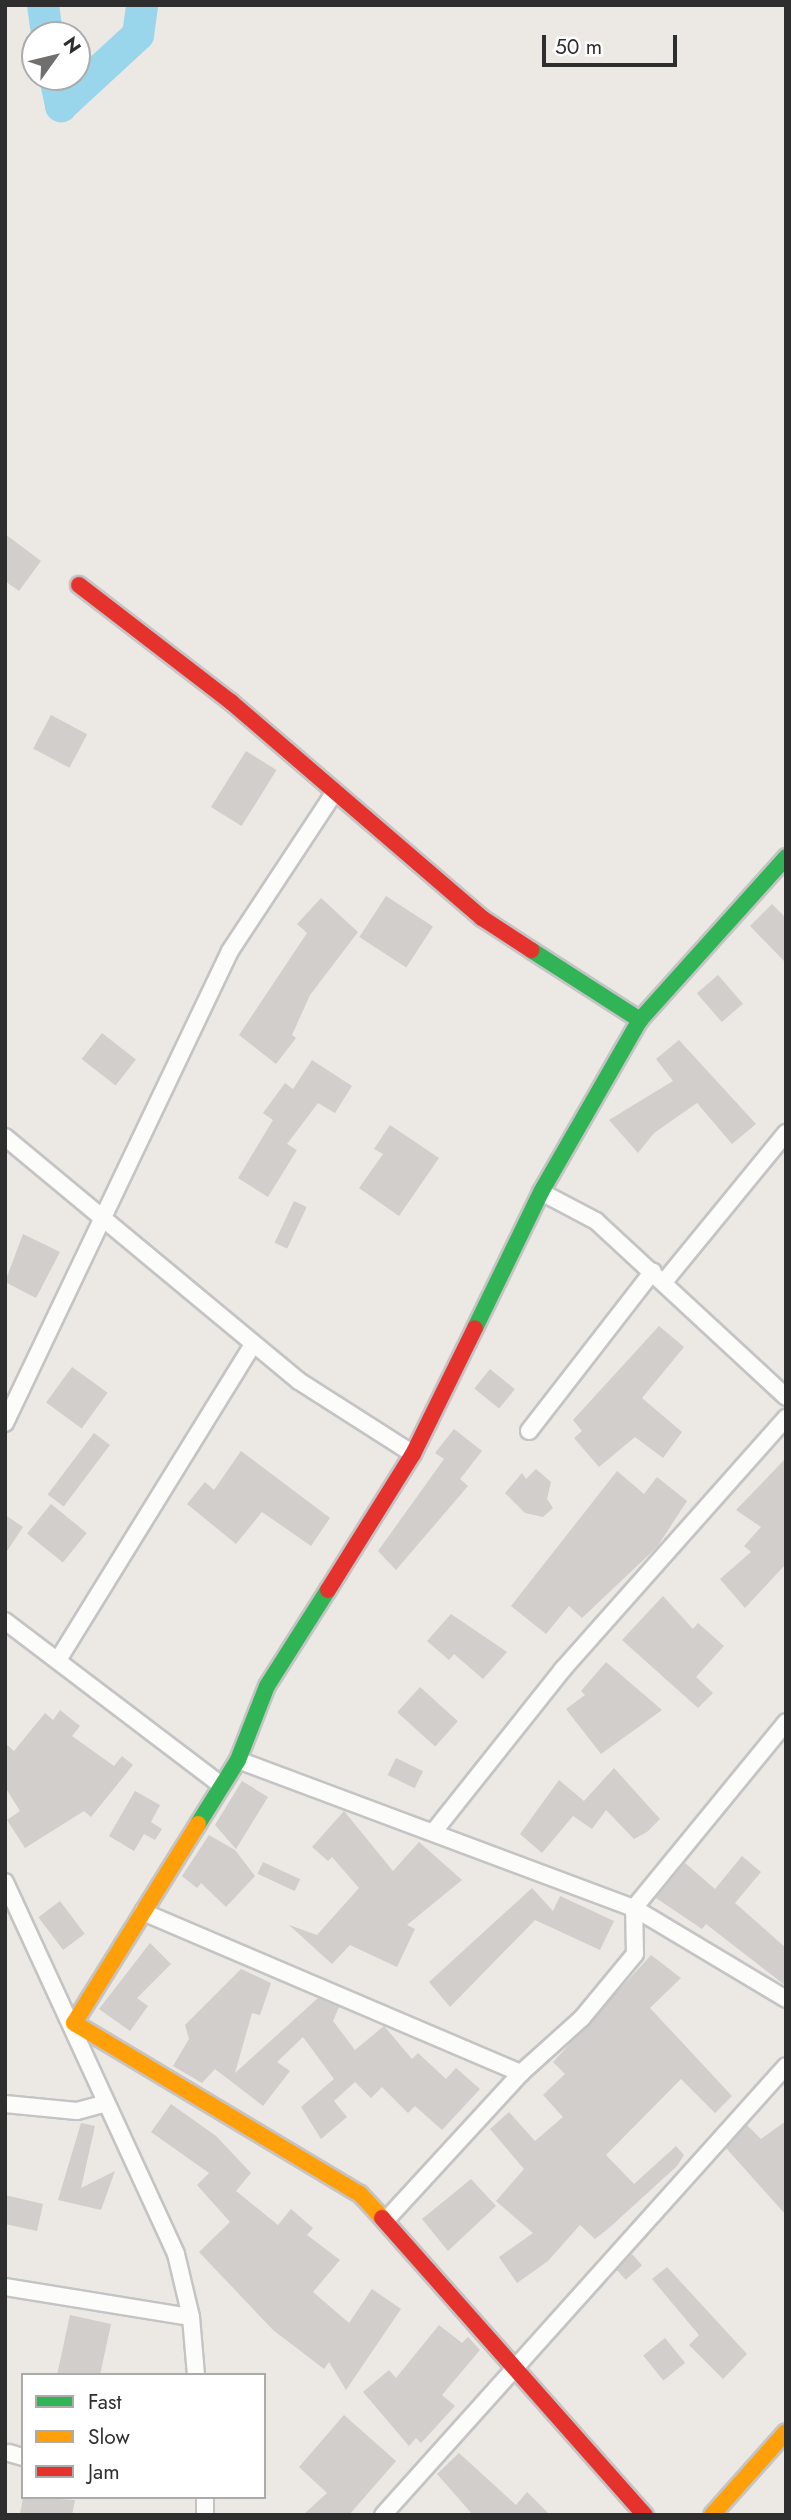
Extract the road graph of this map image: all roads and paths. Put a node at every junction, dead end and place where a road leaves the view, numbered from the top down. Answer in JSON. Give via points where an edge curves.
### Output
{"nodes":[{"id":1,"x":79,"y":585,"type":"dead end"},
{"id":2,"x":333,"y":795,"type":"junction"},
{"id":3,"x":786,"y":857,"type":"edge"},
{"id":4,"x":640,"y":1020,"type":"junction"},
{"id":5,"x":786,"y":1133,"type":"edge"},
{"id":6,"x":5,"y":1138,"type":"edge"},
{"id":7,"x":541,"y":1192,"type":"junction"},
{"id":8,"x":105,"y":1216,"type":"junction"},
{"id":9,"x":659,"y":1276,"type":"junction"},
{"id":10,"x":253,"y":1344,"type":"junction"},
{"id":11,"x":786,"y":1397,"type":"edge"},
{"id":12,"x":786,"y":1418,"type":"edge"},
{"id":13,"x":5,"y":1423,"type":"edge"},
{"id":14,"x":529,"y":1431,"type":"dead end"},
{"id":15,"x":413,"y":1454,"type":"junction"},
{"id":16,"x":5,"y":1621,"type":"edge"},
{"id":17,"x":58,"y":1660,"type":"junction"},
{"id":18,"x":786,"y":1722,"type":"edge"},
{"id":19,"x":238,"y":1759,"type":"junction"},
{"id":20,"x":221,"y":1786,"type":"junction"},
{"id":21,"x":435,"y":1830,"type":"junction"},
{"id":22,"x":5,"y":1882,"type":"edge"},
{"id":23,"x":634,"y":1908,"type":"junction"},
{"id":24,"x":143,"y":1912,"type":"junction"},
{"id":25,"x":786,"y":1999,"type":"edge"},
{"id":26,"x":74,"y":2023,"type":"junction"},
{"id":27,"x":786,"y":2066,"type":"edge"},
{"id":28,"x":521,"y":2073,"type":"junction"},
{"id":29,"x":106,"y":2103,"type":"junction"},
{"id":30,"x":5,"y":2104,"type":"edge"},
{"id":31,"x":386,"y":2220,"type":"junction"},
{"id":32,"x":5,"y":2287,"type":"edge"},
{"id":33,"x":191,"y":2317,"type":"junction"},
{"id":34,"x":514,"y":2363,"type":"junction"},
{"id":35,"x":196,"y":2373,"type":"edge"},
{"id":36,"x":786,"y":2432,"type":"edge"},
{"id":37,"x":786,"y":2455,"type":"edge"},
{"id":38,"x":383,"y":2515,"type":"edge"},
{"id":39,"x":645,"y":2515,"type":"edge"},
{"id":40,"x":712,"y":2515,"type":"edge"},
{"id":41,"x":732,"y":2515,"type":"edge"}],
"edges":[{"from":1,"to":2,"type":"street","via":[[231,702]]},
{"from":2,"to":4,"type":"street","via":[[446,881],[482,918]]},
{"from":2,"to":8,"type":"street","via":[[230,951]]},
{"from":3,"to":4,"type":"street"},
{"from":4,"to":7,"type":"street"},
{"from":5,"to":9,"type":"street"},
{"from":6,"to":8,"type":"street"},
{"from":7,"to":9,"type":"street","via":[[596,1221]]},
{"from":7,"to":15,"type":"street"},
{"from":8,"to":10,"type":"street"},
{"from":8,"to":13,"type":"street"},
{"from":9,"to":11,"type":"street"},
{"from":9,"to":14,"type":"street"},
{"from":10,"to":15,"type":"street"},
{"from":10,"to":17,"type":"street"},
{"from":12,"to":21,"type":"street","via":[[563,1669]]},
{"from":15,"to":19,"type":"street","via":[[267,1686]]},
{"from":16,"to":17,"type":"street"},
{"from":17,"to":20,"type":"street"},
{"from":18,"to":23,"type":"street"},
{"from":19,"to":20,"type":"street"},
{"from":19,"to":21,"type":"street"},
{"from":20,"to":24,"type":"street"},
{"from":21,"to":23,"type":"street"},
{"from":22,"to":26,"type":"street"},
{"from":23,"to":25,"type":"street"},
{"from":23,"to":28,"type":"street","via":[[635,1954],[582,2018]]},
{"from":24,"to":26,"type":"street"},
{"from":24,"to":28,"type":"street"},
{"from":26,"to":29,"type":"street"},
{"from":26,"to":31,"type":"street","via":[[360,2194]]},
{"from":27,"to":34,"type":"street"},
{"from":28,"to":31,"type":"street"},
{"from":29,"to":30,"type":"street","via":[[77,2111]]},
{"from":29,"to":33,"type":"street","via":[[176,2254]]},
{"from":31,"to":34,"type":"street"},
{"from":32,"to":33,"type":"street"},
{"from":33,"to":35,"type":"street"},
{"from":34,"to":38,"type":"street"},
{"from":34,"to":39,"type":"street"},
{"from":36,"to":40,"type":"street"},
{"from":37,"to":41,"type":"street"}]}
